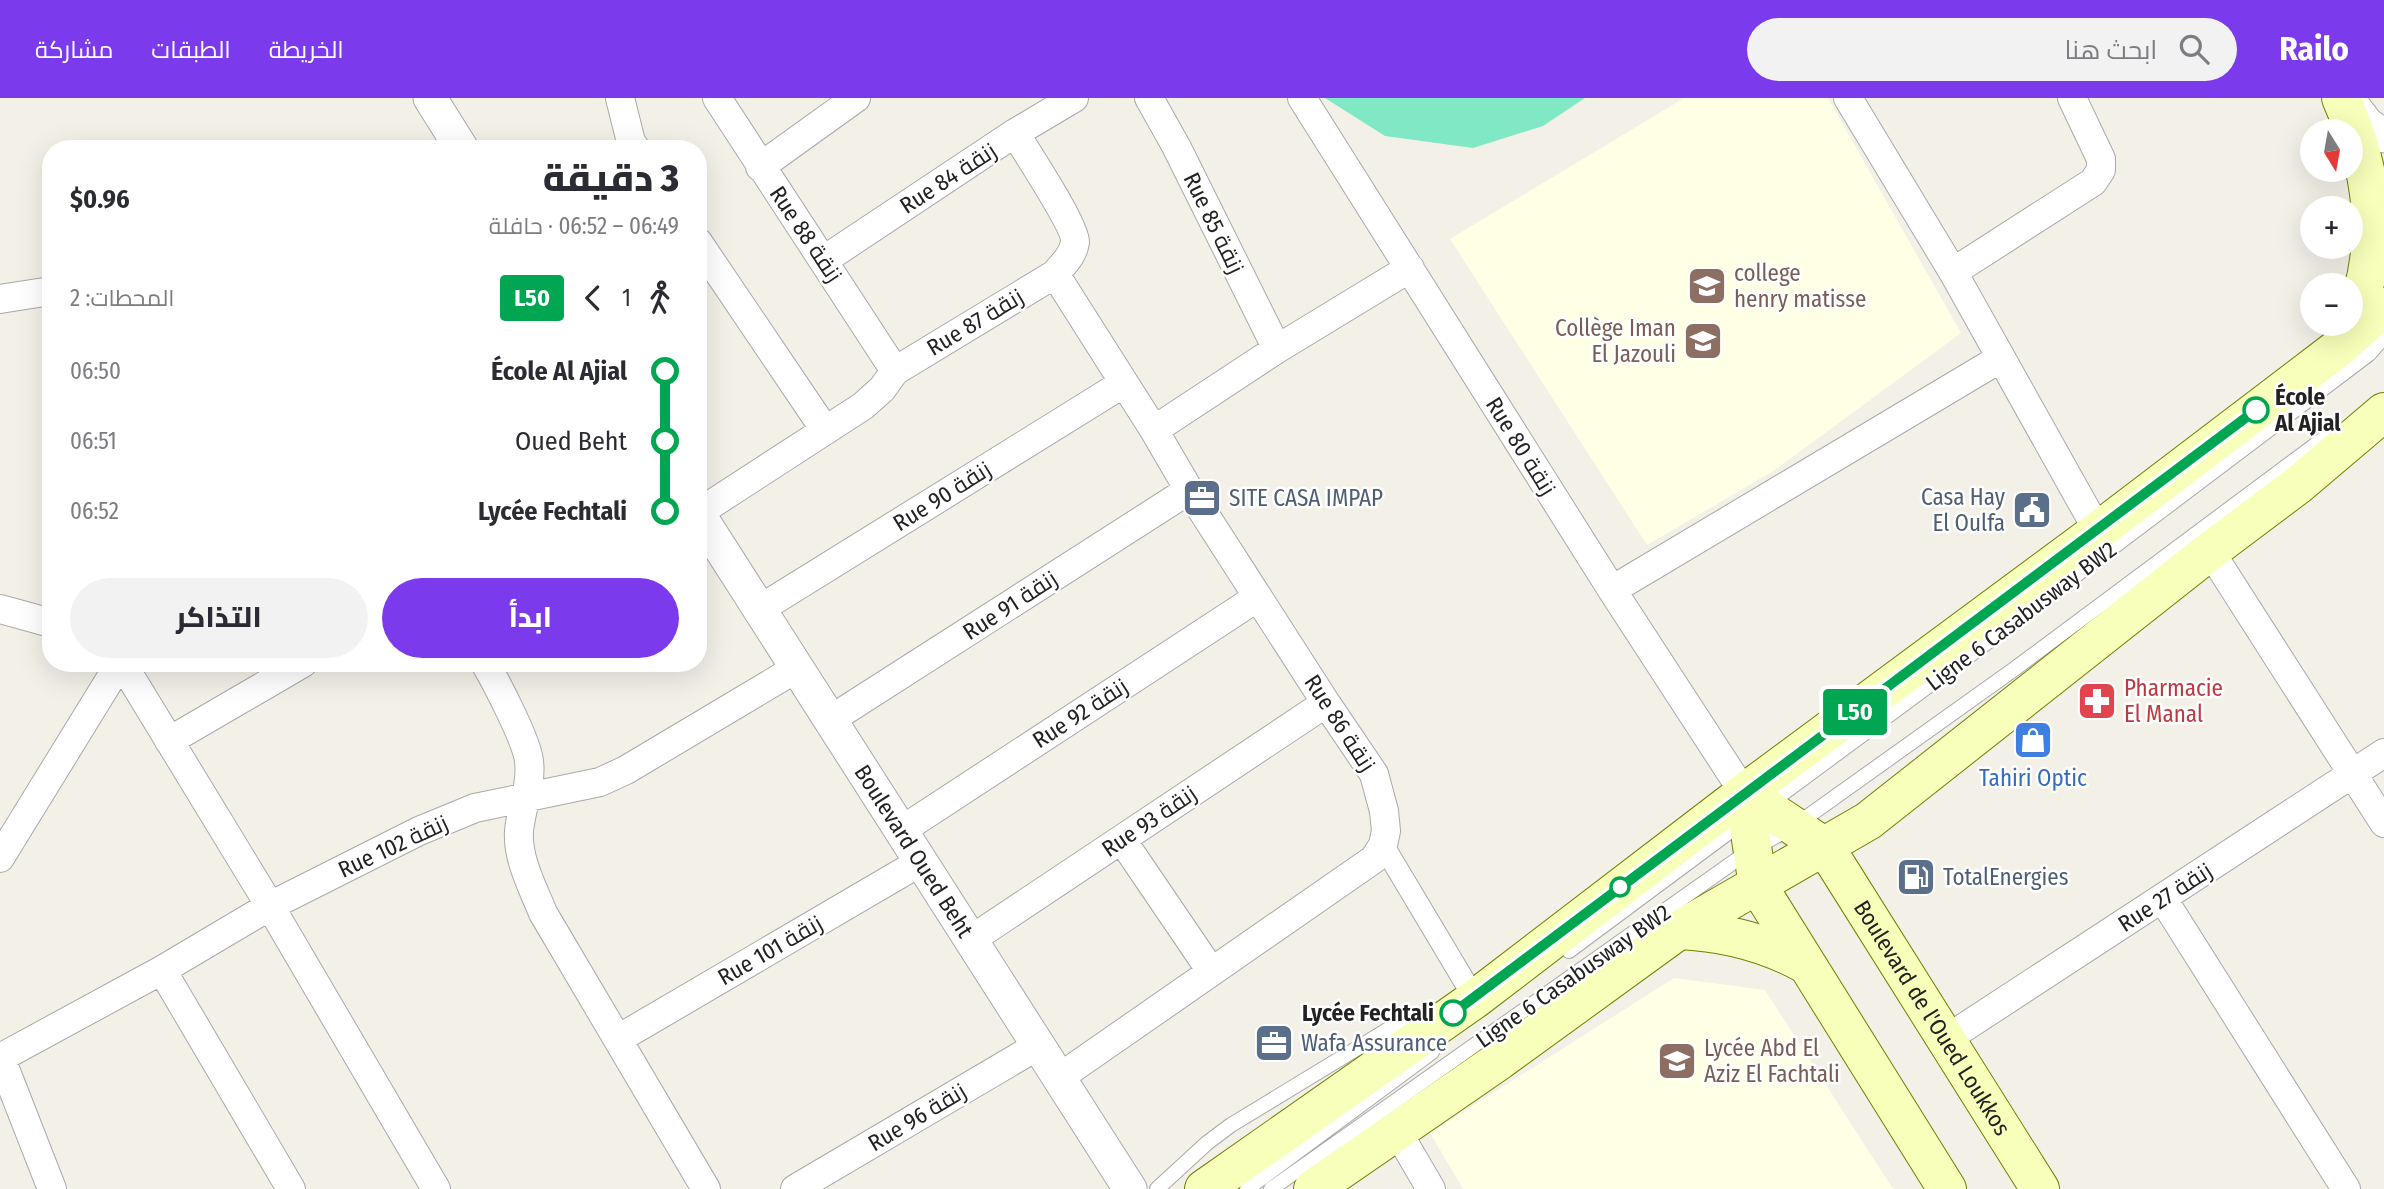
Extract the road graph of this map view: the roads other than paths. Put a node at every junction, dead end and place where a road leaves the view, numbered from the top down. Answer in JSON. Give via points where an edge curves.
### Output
{"nodes":[{"id":1,"x":430,"y":98,"type":"edge"},
{"id":2,"x":620,"y":98,"type":"edge"},
{"id":3,"x":856,"y":98,"type":"edge"},
{"id":4,"x":1074,"y":98,"type":"edge"},
{"id":5,"x":1149,"y":98,"type":"edge"},
{"id":6,"x":1302,"y":98,"type":"edge"},
{"id":7,"x":1848,"y":98,"type":"edge"},
{"id":8,"x":2072,"y":98,"type":"edge"},
{"id":9,"x":2341,"y":98,"type":"edge"},
{"id":10,"x":2347,"y":98,"type":"edge"},
{"id":11,"x":722,"y":100,"type":"edge"},
{"id":12,"x":1015,"y":133,"type":"junction"},
{"id":13,"x":2384,"y":136,"type":"edge"},
{"id":14,"x":456,"y":140,"type":"edge"},
{"id":15,"x":628,"y":140,"type":"edge"},
{"id":16,"x":760,"y":167,"type":"junction"},
{"id":17,"x":707,"y":255,"type":"edge"},
{"id":18,"x":824,"y":260,"type":"junction"},
{"id":19,"x":1410,"y":268,"type":"junction"},
{"id":20,"x":1953,"y":272,"type":"junction"},
{"id":21,"x":1055,"y":274,"type":"junction"},
{"id":22,"x":42,"y":292,"type":"edge"},
{"id":23,"x":0,"y":299,"type":"edge"},
{"id":24,"x":2384,"y":307,"type":"edge"},
{"id":25,"x":2384,"y":337,"type":"edge"},
{"id":26,"x":1277,"y":349,"type":"junction"},
{"id":27,"x":2337,"y":349,"type":"junction"},
{"id":28,"x":2001,"y":358,"type":"junction"},
{"id":29,"x":895,"y":371,"type":"junction"},
{"id":30,"x":1124,"y":383,"type":"junction"},
{"id":31,"x":2384,"y":412,"type":"edge"},
{"id":32,"x":2340,"y":426,"type":"dead end"},
{"id":33,"x":825,"y":430,"type":"junction"},
{"id":34,"x":1154,"y":430,"type":"junction"},
{"id":35,"x":1189,"y":490,"type":"junction"},
{"id":36,"x":707,"y":507,"type":"edge"},
{"id":37,"x":707,"y":527,"type":"edge"},
{"id":38,"x":2098,"y":531,"type":"junction"},
{"id":39,"x":2210,"y":551,"type":"junction"},
{"id":40,"x":1612,"y":590,"type":"junction"},
{"id":41,"x":1258,"y":597,"type":"junction"},
{"id":42,"x":0,"y":609,"type":"edge"},
{"id":43,"x":760,"y":609,"type":"junction"},
{"id":44,"x":42,"y":621,"type":"edge"},
{"id":45,"x":797,"y":668,"type":"junction"},
{"id":46,"x":115,"y":672,"type":"edge"},
{"id":47,"x":127,"y":672,"type":"edge"},
{"id":48,"x":288,"y":672,"type":"edge"},
{"id":49,"x":489,"y":672,"type":"edge"},
{"id":50,"x":1326,"y":703,"type":"junction"},
{"id":51,"x":830,"y":720,"type":"junction"},
{"id":52,"x":169,"y":741,"type":"junction"},
{"id":53,"x":2384,"y":753,"type":"edge"},
{"id":54,"x":2353,"y":773,"type":"junction"},
{"id":55,"x":526,"y":798,"type":"junction"},
{"id":56,"x":2384,"y":823,"type":"edge"},
{"id":57,"x":902,"y":830,"type":"junction"},
{"id":58,"x":1760,"y":830,"type":"junction"},
{"id":59,"x":1122,"y":840,"type":"junction"},
{"id":60,"x":1383,"y":845,"type":"junction"},
{"id":61,"x":1825,"y":847,"type":"junction"},
{"id":62,"x":0,"y":858,"type":"edge"},
{"id":63,"x":922,"y":861,"type":"junction"},
{"id":64,"x":2163,"y":899,"type":"junction"},
{"id":65,"x":270,"y":906,"type":"junction"},
{"id":66,"x":1679,"y":930,"type":"junction"},
{"id":67,"x":972,"y":939,"type":"junction"},
{"id":68,"x":1558,"y":959,"type":"dead end"},
{"id":69,"x":1805,"y":964,"type":"junction"},
{"id":70,"x":162,"y":970,"type":"junction"},
{"id":71,"x":1212,"y":971,"type":"junction"},
{"id":72,"x":1475,"y":999,"type":"junction"},
{"id":73,"x":1441,"y":1033,"type":"junction"},
{"id":74,"x":618,"y":1039,"type":"junction"},
{"id":75,"x":1945,"y":1040,"type":"junction"},
{"id":76,"x":1039,"y":1045,"type":"junction"},
{"id":77,"x":0,"y":1057,"type":"edge"},
{"id":78,"x":1060,"y":1077,"type":"junction"},
{"id":79,"x":1397,"y":1131,"type":"junction"},
{"id":80,"x":52,"y":1189,"type":"edge"},
{"id":81,"x":291,"y":1189,"type":"edge"},
{"id":82,"x":436,"y":1189,"type":"edge"},
{"id":83,"x":706,"y":1189,"type":"edge"},
{"id":84,"x":795,"y":1189,"type":"edge"},
{"id":85,"x":1130,"y":1189,"type":"edge"},
{"id":86,"x":1157,"y":1189,"type":"edge"},
{"id":87,"x":1204,"y":1189,"type":"edge"},
{"id":88,"x":1247,"y":1189,"type":"edge"},
{"id":89,"x":1271,"y":1189,"type":"edge"},
{"id":90,"x":1313,"y":1189,"type":"edge"},
{"id":91,"x":1431,"y":1189,"type":"edge"},
{"id":92,"x":1947,"y":1189,"type":"edge"},
{"id":93,"x":2040,"y":1189,"type":"edge"},
{"id":94,"x":2346,"y":1189,"type":"edge"}],
"edges":[{"from":1,"to":14,"type":"street"},
{"from":2,"to":15,"type":"street"},
{"from":3,"to":16,"type":"street"},
{"from":4,"to":12,"type":"street","name":"Rue 84 زنقة"},
{"from":5,"to":26,"type":"street","name":"Rue 85 زنقة"},
{"from":6,"to":19,"type":"street","name":"Rue 80 زنقة"},
{"from":7,"to":20,"type":"street"},
{"from":8,"to":20,"type":"street","via":[[2101,159],[2101,170],[2093,182]]},
{"from":9,"to":27,"type":"main road","via":[[2370,177],[2376,230],[2370,283]]},
{"from":10,"to":13,"type":"street","via":[[2367,124]]},
{"from":11,"to":16,"type":"street","name":"Rue 88 زنقة"},
{"from":12,"to":18,"type":"street","name":"Rue 84 زنقة"},
{"from":12,"to":21,"type":"street","via":[[1075,240],[1070,256]]},
{"from":16,"to":18,"type":"street","name":"Rue 88 زنقة"},
{"from":17,"to":33,"type":"street"},
{"from":18,"to":29,"type":"street","name":"Rue 88 زنقة"},
{"from":19,"to":26,"type":"street"},
{"from":19,"to":40,"type":"street","name":"Rue 80 زنقة"},
{"from":20,"to":28,"type":"street"},
{"from":21,"to":29,"type":"street","name":"Rue 87 زنقة"},
{"from":21,"to":30,"type":"street","name":"Rue 86 زنقة"},
{"from":22,"to":23,"type":"street"},
{"from":24,"to":27,"type":"main road"},
{"from":25,"to":58,"type":"lane","name":"Ligne 6 Casabusway BW2","via":[[2369,354],[1996,636]]},
{"from":26,"to":34,"type":"street"},
{"from":27,"to":38,"type":"main road"},
{"from":28,"to":38,"type":"street"},
{"from":28,"to":40,"type":"street"},
{"from":29,"to":33,"type":"street","name":"Rue 87 زنقة","via":[[863,406]]},
{"from":30,"to":34,"type":"street","name":"Rue 86 زنقة"},
{"from":30,"to":43,"type":"street","name":"Rue 90 زنقة"},
{"from":31,"to":39,"type":"main road"},
{"from":32,"to":58,"type":"lane","name":"Ligne 6 Casabusway BW2","via":[[2024,662]]},
{"from":33,"to":36,"type":"street","name":"Rue 87 زنقة"},
{"from":34,"to":35,"type":"street","name":"Rue 86 زنقة"},
{"from":35,"to":41,"type":"street","name":"Rue 86 زنقة"},
{"from":35,"to":51,"type":"street","name":"Rue 91 زنقة"},
{"from":37,"to":43,"type":"street","name":"Boulevard Oued Beht"},
{"from":38,"to":58,"type":"main road"},
{"from":39,"to":54,"type":"street"},
{"from":39,"to":61,"type":"main road","via":[[1868,821]]},
{"from":40,"to":58,"type":"street","name":"Rue 80 زنقة"},
{"from":41,"to":50,"type":"street","name":"Rue 86 زنقة"},
{"from":41,"to":57,"type":"street","name":"Rue 92 زنقة"},
{"from":42,"to":44,"type":"street"},
{"from":43,"to":45,"type":"street","name":"Boulevard Oued Beht"},
{"from":45,"to":51,"type":"street","name":"Boulevard Oued Beht"},
{"from":45,"to":55,"type":"street","name":"Rue 102 زنقة","via":[[626,770],[600,782]]},
{"from":46,"to":62,"type":"street"},
{"from":47,"to":52,"type":"street"},
{"from":48,"to":52,"type":"street"},
{"from":49,"to":55,"type":"street","via":[[529,761]]},
{"from":50,"to":59,"type":"street","name":"Rue 93 زنقة"},
{"from":50,"to":60,"type":"street","name":"Rue 86 زنقة","via":[[1374,774],[1384,811]]},
{"from":51,"to":57,"type":"street","name":"Boulevard Oued Beht"},
{"from":52,"to":65,"type":"street"},
{"from":53,"to":54,"type":"street","name":"Rue 27 زنقة"},
{"from":54,"to":56,"type":"street"},
{"from":54,"to":64,"type":"street","name":"Rue 27 زنقة"},
{"from":55,"to":65,"type":"street","name":"Rue 102 زنقة","via":[[475,808],[419,831]]},
{"from":55,"to":74,"type":"street","via":[[519,832],[524,868],[543,914]]},
{"from":57,"to":63,"type":"street","name":"Boulevard Oued Beht"},
{"from":58,"to":61,"type":"main road"},
{"from":58,"to":61,"type":"main road"},
{"from":58,"to":66,"type":"main road"},
{"from":58,"to":68,"type":"lane","name":"Ligne 6 Casabusway BW2"},
{"from":58,"to":69,"type":"main road"},
{"from":58,"to":72,"type":"main road"},
{"from":58,"to":89,"type":"lane","name":"Ligne 6 Casabusway BW2"},
{"from":59,"to":67,"type":"street","name":"Rue 93 زنقة"},
{"from":59,"to":71,"type":"street"},
{"from":60,"to":71,"type":"street","via":[[1374,859]]},
{"from":60,"to":72,"type":"street"},
{"from":61,"to":75,"type":"main road","name":"Boulevard de l'Oued Loukkos"},
{"from":63,"to":67,"type":"street","name":"Boulevard Oued Beht"},
{"from":63,"to":74,"type":"street","name":"Rue 101 زنقة"},
{"from":64,"to":75,"type":"street","name":"Rue 27 زنقة"},
{"from":64,"to":94,"type":"street"},
{"from":65,"to":70,"type":"street","name":"Rue 102 زنقة"},
{"from":65,"to":82,"type":"street"},
{"from":66,"to":69,"type":"main road","via":[[1740,937]]},
{"from":66,"to":79,"type":"main road"},
{"from":67,"to":76,"type":"street","name":"Boulevard Oued Beht"},
{"from":69,"to":92,"type":"main road"},
{"from":70,"to":77,"type":"street","name":"Rue 102 زنقة"},
{"from":70,"to":81,"type":"street"},
{"from":71,"to":78,"type":"street"},
{"from":72,"to":73,"type":"main road"},
{"from":73,"to":86,"type":"lane","via":[[1427,1016],[1407,1018],[1231,1125]]},
{"from":73,"to":87,"type":"main road"},
{"from":73,"to":88,"type":"lane","name":"Ligne 6 Casabusway BW2"},
{"from":74,"to":83,"type":"street"},
{"from":75,"to":93,"type":"main road","name":"Boulevard de l'Oued Loukkos"},
{"from":76,"to":78,"type":"street","name":"Boulevard Oued Beht"},
{"from":76,"to":84,"type":"street","name":"Rue 96 زنقة"},
{"from":77,"to":80,"type":"street"},
{"from":78,"to":85,"type":"street","name":"Boulevard Oued Beht"},
{"from":79,"to":90,"type":"main road"},
{"from":79,"to":91,"type":"street"}]}
